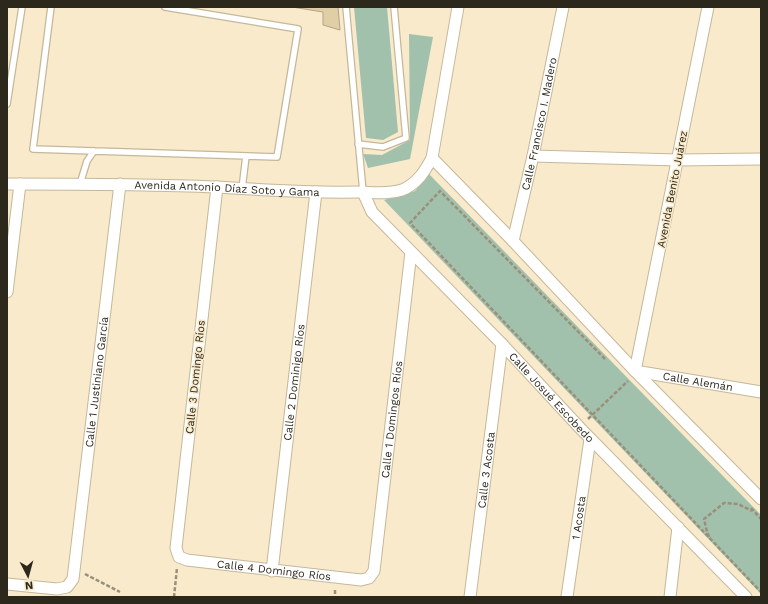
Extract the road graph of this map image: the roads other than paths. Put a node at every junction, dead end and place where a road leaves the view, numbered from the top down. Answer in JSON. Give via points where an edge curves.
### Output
{"nodes":[{"id":1,"x":22,"y":7,"type":"edge"},
{"id":2,"x":51,"y":7,"type":"edge"},
{"id":3,"x":165,"y":7,"type":"edge"},
{"id":4,"x":346,"y":7,"type":"edge"},
{"id":5,"x":394,"y":7,"type":"edge"},
{"id":6,"x":458,"y":7,"type":"edge"},
{"id":7,"x":563,"y":7,"type":"edge"},
{"id":8,"x":708,"y":7,"type":"edge"},
{"id":9,"x":7,"y":104,"type":"edge"},
{"id":10,"x":358,"y":144,"type":"junction"},
{"id":11,"x":94,"y":151,"type":"junction"},
{"id":12,"x":246,"y":156,"type":"junction"},
{"id":13,"x":533,"y":156,"type":"junction"},
{"id":14,"x":432,"y":158,"type":"junction"},
{"id":15,"x":761,"y":159,"type":"edge"},
{"id":16,"x":678,"y":160,"type":"junction"},
{"id":17,"x":7,"y":184,"type":"edge"},
{"id":18,"x":20,"y":184,"type":"junction"},
{"id":19,"x":80,"y":184,"type":"junction"},
{"id":20,"x":120,"y":184,"type":"junction"},
{"id":21,"x":217,"y":187,"type":"junction"},
{"id":22,"x":242,"y":189,"type":"junction"},
{"id":23,"x":316,"y":192,"type":"junction"},
{"id":24,"x":363,"y":192,"type":"junction"},
{"id":25,"x":513,"y":241,"type":"junction"},
{"id":26,"x":411,"y":252,"type":"junction"},
{"id":27,"x":7,"y":292,"type":"edge"},
{"id":28,"x":502,"y":344,"type":"junction"},
{"id":29,"x":635,"y":371,"type":"junction"},
{"id":30,"x":761,"y":392,"type":"edge"},
{"id":31,"x":590,"y":439,"type":"junction"},
{"id":32,"x":761,"y":500,"type":"edge"},
{"id":33,"x":678,"y":527,"type":"junction"},
{"id":34,"x":183,"y":558,"type":"joint"},
{"id":35,"x":272,"y":571,"type":"junction"},
{"id":36,"x":361,"y":580,"type":"joint"},
{"id":37,"x":7,"y":584,"type":"edge"},
{"id":38,"x":470,"y":597,"type":"edge"},
{"id":39,"x":567,"y":597,"type":"edge"},
{"id":40,"x":670,"y":597,"type":"edge"},
{"id":41,"x":746,"y":597,"type":"edge"}],
"edges":[{"from":1,"to":9,"type":"lane"},
{"from":2,"to":11,"type":"lane","via":[[33,149]]},
{"from":3,"to":12,"type":"lane","via":[[298,29],[277,157]]},
{"from":4,"to":10,"type":"lane"},
{"from":5,"to":10,"type":"lane","via":[[406,138],[383,147]]},
{"from":6,"to":14,"type":"street"},
{"from":7,"to":13,"type":"street","name":"Calle Francisco I. Madero"},
{"from":8,"to":16,"type":"street","name":"Avenida Benito Juárez"},
{"from":10,"to":24,"type":"lane"},
{"from":11,"to":12,"type":"lane"},
{"from":11,"to":19,"type":"lane","via":[[87,161]]},
{"from":12,"to":22,"type":"lane"},
{"from":13,"to":16,"type":"street"},
{"from":13,"to":25,"type":"street","name":"Calle Francisco I. Madero"},
{"from":14,"to":24,"type":"street","name":"Avenida Antonio Díaz Soto y Gama","via":[[424,173],[412,185],[402,190],[388,193]]},
{"from":14,"to":25,"type":"street"},
{"from":15,"to":16,"type":"street"},
{"from":16,"to":29,"type":"street","name":"Avenida Benito Juárez"},
{"from":17,"to":18,"type":"street","name":"Avenida Antonio Díaz Soto y Gama"},
{"from":18,"to":19,"type":"street","name":"Avenida Antonio Díaz Soto y Gama"},
{"from":18,"to":27,"type":"street"},
{"from":19,"to":20,"type":"street","name":"Avenida Antonio Díaz Soto y Gama"},
{"from":20,"to":21,"type":"street","name":"Avenida Antonio Díaz Soto y Gama"},
{"from":20,"to":37,"type":"street","name":"Calle 1 Justiniano García","via":[[74,574],[67,587],[57,589]]},
{"from":21,"to":22,"type":"street","name":"Avenida Antonio Díaz Soto y Gama"},
{"from":21,"to":34,"type":"street","name":"Calle 3 Domingo Ríos","via":[[176,548]]},
{"from":22,"to":23,"type":"street","name":"Avenida Antonio Díaz Soto y Gama"},
{"from":23,"to":24,"type":"street","name":"Avenida Antonio Díaz Soto y Gama"},
{"from":23,"to":35,"type":"street","name":"Calle 2 Dominigo Ríos"},
{"from":24,"to":26,"type":"street","name":"Calle Josué Escobedo","via":[[372,212]]},
{"from":25,"to":29,"type":"street"},
{"from":26,"to":28,"type":"street","name":"Calle Josué Escobedo"},
{"from":26,"to":36,"type":"street","name":"Calle 1 Domingos Ríos","via":[[374,571],[369,578]]},
{"from":28,"to":31,"type":"street","name":"Calle Josué Escobedo"},
{"from":28,"to":38,"type":"street","name":"Calle 3 Acosta"},
{"from":29,"to":30,"type":"street","name":"Calle Alemán"},
{"from":29,"to":32,"type":"street"},
{"from":31,"to":33,"type":"street","name":"Calle Josué Escobedo"},
{"from":31,"to":39,"type":"street","name":"1 Acosta"},
{"from":33,"to":40,"type":"street"},
{"from":33,"to":41,"type":"street","name":"Calle Josué Escobedo"},
{"from":34,"to":35,"type":"street","name":"Calle 4 Domingo Ríos"},
{"from":35,"to":36,"type":"street","name":"Calle 4 Domingo Ríos"}]}
